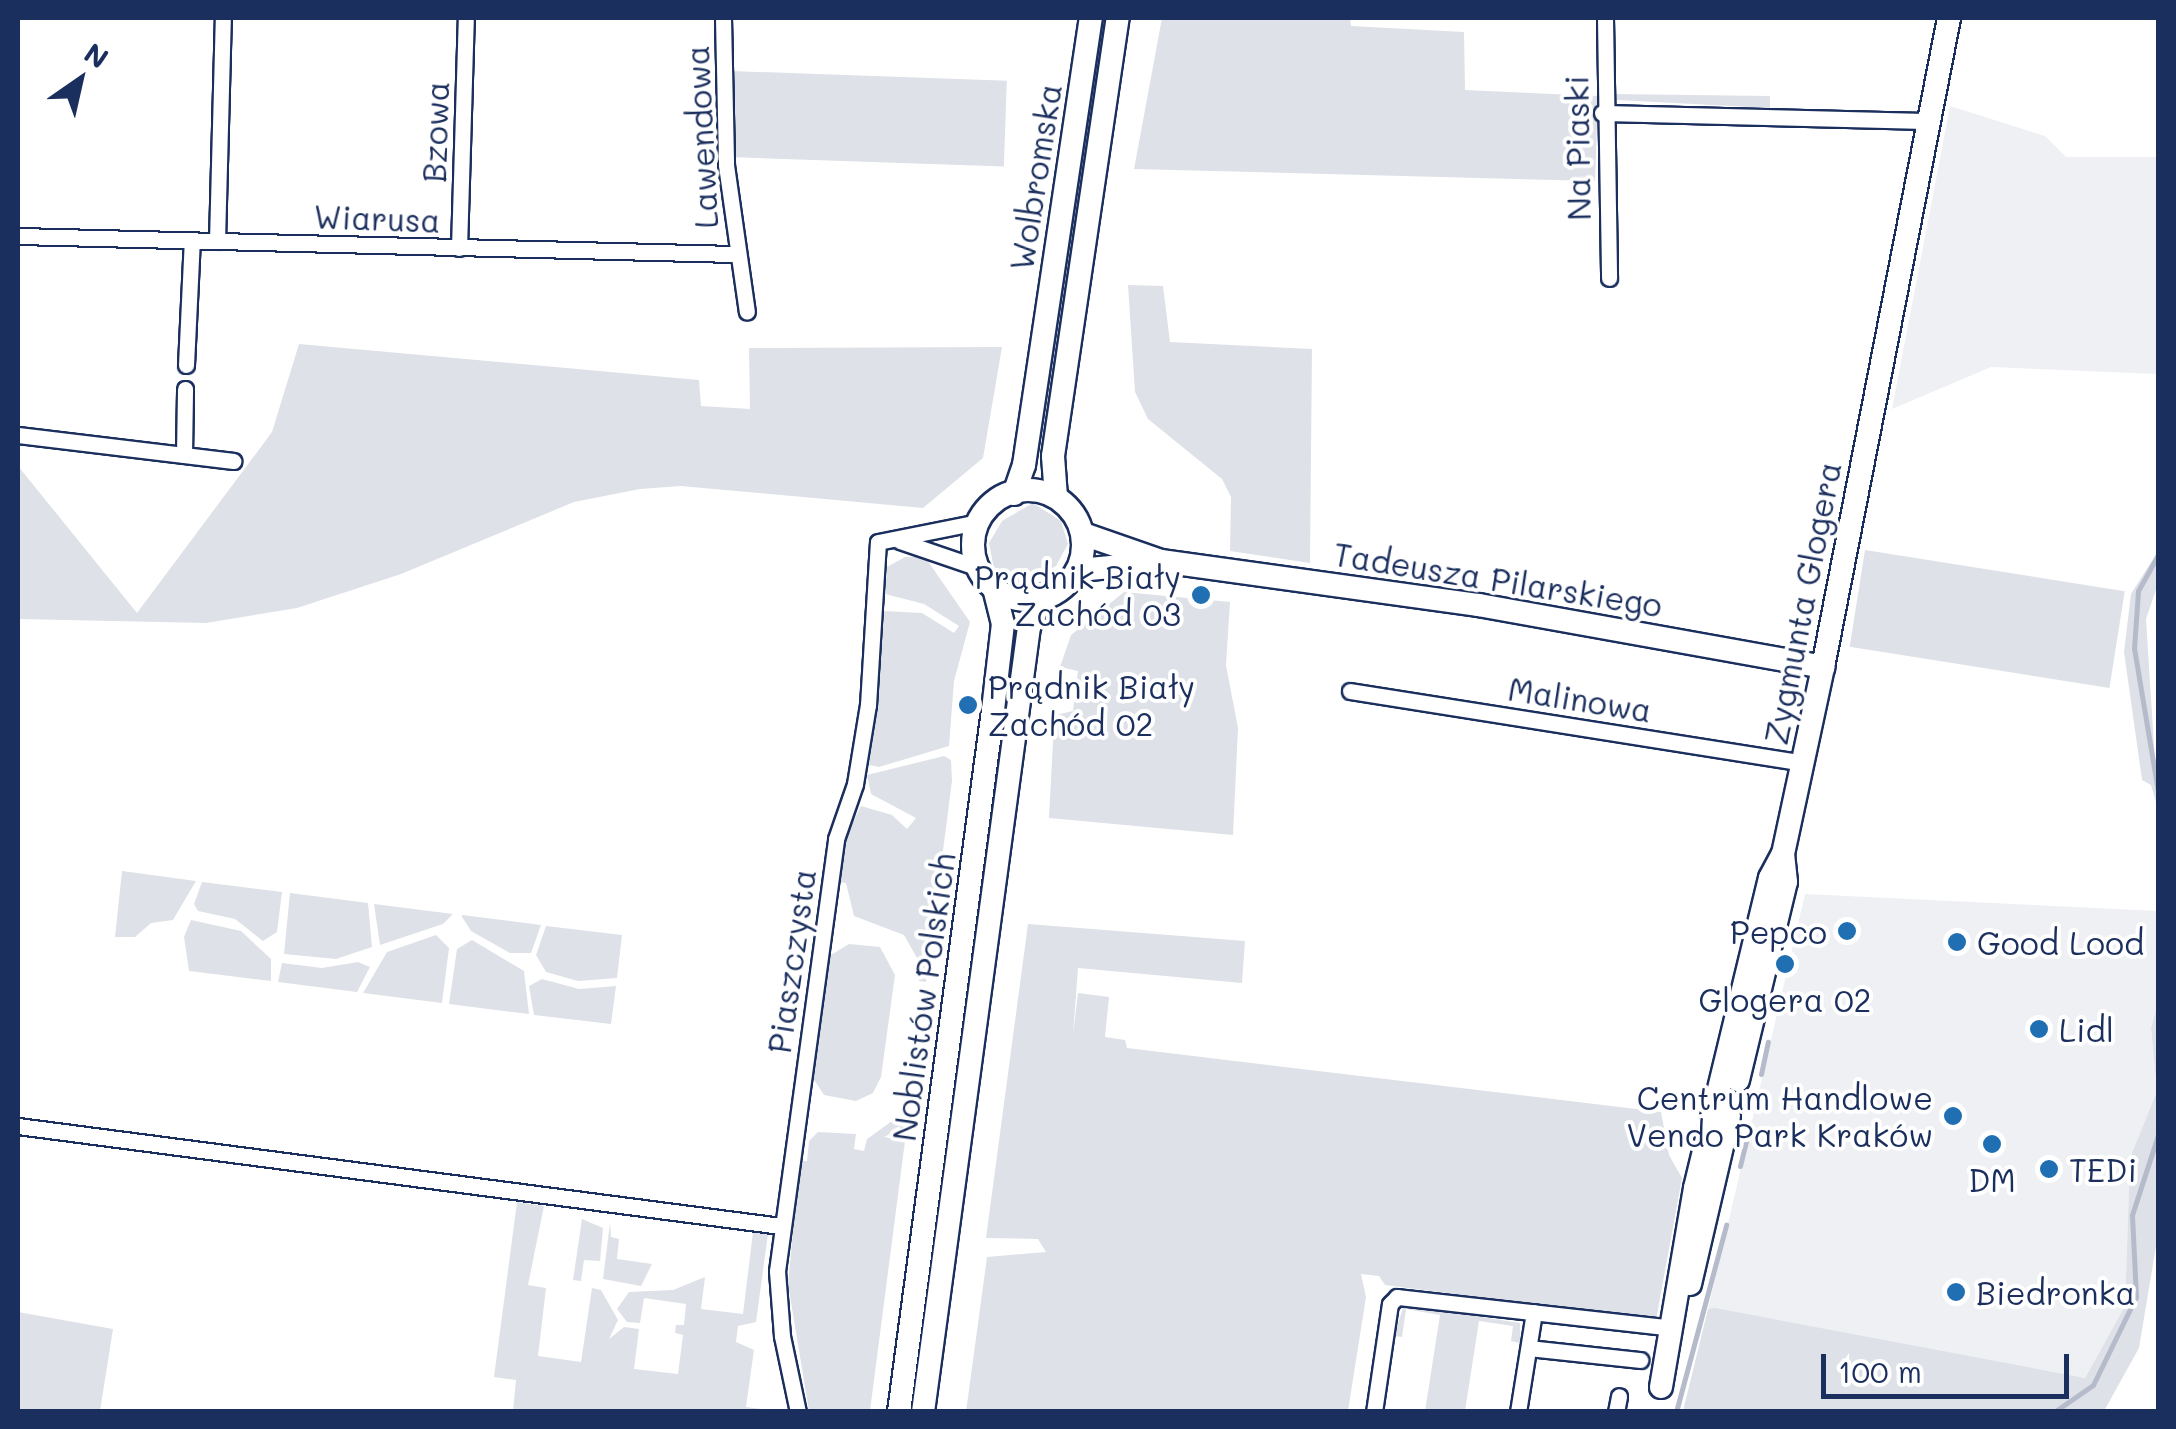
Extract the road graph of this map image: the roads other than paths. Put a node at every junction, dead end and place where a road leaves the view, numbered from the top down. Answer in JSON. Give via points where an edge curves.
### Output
{"nodes":[{"id":1,"x":222,"y":18,"type":"edge"},
{"id":2,"x":466,"y":18,"type":"edge"},
{"id":3,"x":723,"y":18,"type":"edge"},
{"id":4,"x":1091,"y":18,"type":"edge"},
{"id":5,"x":1118,"y":18,"type":"edge"},
{"id":6,"x":1606,"y":18,"type":"edge"},
{"id":7,"x":1949,"y":18,"type":"edge"},
{"id":8,"x":1602,"y":113,"type":"junction"},
{"id":9,"x":1928,"y":121,"type":"junction"},
{"id":10,"x":18,"y":236,"type":"edge"},
{"id":11,"x":192,"y":240,"type":"junction"},
{"id":12,"x":217,"y":241,"type":"junction"},
{"id":13,"x":459,"y":248,"type":"junction"},
{"id":14,"x":736,"y":254,"type":"junction"},
{"id":15,"x":1609,"y":278,"type":"dead end"},
{"id":16,"x":747,"y":312,"type":"dead end"},
{"id":17,"x":186,"y":365,"type":"dead end"},
{"id":18,"x":185,"y":389,"type":"dead end"},
{"id":19,"x":18,"y":435,"type":"edge"},
{"id":20,"x":184,"y":455,"type":"junction"},
{"id":21,"x":233,"y":461,"type":"dead end"},
{"id":22,"x":1014,"y":494,"type":"junction"},
{"id":23,"x":1056,"y":497,"type":"junction"},
{"id":24,"x":978,"y":522,"type":"junction"},
{"id":25,"x":1086,"y":535,"type":"junction"},
{"id":26,"x":900,"y":541,"type":"junction"},
{"id":27,"x":1161,"y":562,"type":"junction"},
{"id":28,"x":973,"y":566,"type":"junction"},
{"id":29,"x":1079,"y":570,"type":"junction"},
{"id":30,"x":995,"y":591,"type":"junction"},
{"id":31,"x":1042,"y":596,"type":"junction"},
{"id":32,"x":1823,"y":667,"type":"junction"},
{"id":33,"x":1350,"y":691,"type":"dead end"},
{"id":34,"x":1803,"y":763,"type":"junction"},
{"id":35,"x":1783,"y":854,"type":"junction"},
{"id":36,"x":18,"y":1126,"type":"edge"},
{"id":37,"x":782,"y":1226,"type":"junction"},
{"id":38,"x":1534,"y":1312,"type":"junction"},
{"id":39,"x":1666,"y":1327,"type":"junction"},
{"id":40,"x":1529,"y":1348,"type":"junction"},
{"id":41,"x":1640,"y":1360,"type":"dead end"},
{"id":42,"x":798,"y":1412,"type":"edge"},
{"id":43,"x":899,"y":1412,"type":"edge"},
{"id":44,"x":923,"y":1412,"type":"edge"},
{"id":45,"x":1374,"y":1412,"type":"edge"},
{"id":46,"x":1518,"y":1412,"type":"edge"}],
"edges":[{"from":1,"to":12,"type":"street"},
{"from":2,"to":13,"type":"street","name":"Bzowa"},
{"from":3,"to":14,"type":"street","name":"Lawendowa","via":[[721,88]]},
{"from":4,"to":22,"type":"main road","name":"Wolbromska"},
{"from":5,"to":23,"type":"main road","name":"Wolbromska","via":[[1053,456]]},
{"from":6,"to":8,"type":"street","name":"Na Piaski"},
{"from":7,"to":9,"type":"main road","name":"Zygmunta Glogera"},
{"from":8,"to":9,"type":"street"},
{"from":8,"to":15,"type":"street","name":"Na Piaski"},
{"from":9,"to":32,"type":"main road","name":"Zygmunta Glogera"},
{"from":10,"to":11,"type":"street","name":"Wiarusa"},
{"from":11,"to":12,"type":"street","name":"Wiarusa"},
{"from":11,"to":17,"type":"street"},
{"from":12,"to":13,"type":"street","name":"Wiarusa"},
{"from":13,"to":14,"type":"street","name":"Wiarusa"},
{"from":14,"to":16,"type":"street"},
{"from":18,"to":20,"type":"street"},
{"from":19,"to":20,"type":"street"},
{"from":20,"to":21,"type":"street"},
{"from":22,"to":23,"type":"main road"},
{"from":22,"to":24,"type":"main road"},
{"from":23,"to":25,"type":"main road","via":[[1072,508]]},
{"from":24,"to":26,"type":"street"},
{"from":24,"to":28,"type":"main road","via":[[970,542]]},
{"from":25,"to":27,"type":"main road","name":"Tadeusza Pilarskiego"},
{"from":25,"to":29,"type":"main road"},
{"from":26,"to":28,"type":"street"},
{"from":26,"to":37,"type":"street","name":"Piaszczysta","via":[[878,542],[868,705],[855,784],[836,839]]},
{"from":27,"to":29,"type":"main road","name":"Tadeusza Pilarskiego"},
{"from":27,"to":32,"type":"main road","name":"Tadeusza Pilarskiego","via":[[1479,605]]},
{"from":28,"to":30,"type":"main road"},
{"from":29,"to":31,"type":"main road"},
{"from":30,"to":31,"type":"main road","via":[[1022,599]]},
{"from":30,"to":43,"type":"main road","name":"Noblistów Polskich","via":[[1003,624],[993,710]]},
{"from":31,"to":44,"type":"main road","name":"Noblistów Polskich","via":[[1029,627]]},
{"from":32,"to":34,"type":"main road","name":"Zygmunta Glogera"},
{"from":33,"to":34,"type":"street","name":"Malinowa"},
{"from":34,"to":35,"type":"main road","name":"Zygmunta Glogera"},
{"from":35,"to":39,"type":"main road","name":"Zygmunta Glogera","via":[[1770,878]]},
{"from":35,"to":39,"type":"main road","name":"Zygmunta Glogera","via":[[1786,882],[1770,961],[1675,1353],[1660,1388]]},
{"from":36,"to":37,"type":"street"},
{"from":37,"to":42,"type":"street","name":"Piaszczysta","via":[[782,1336]]},
{"from":38,"to":39,"type":"street"},
{"from":38,"to":40,"type":"street"},
{"from":38,"to":45,"type":"street","via":[[1394,1298]]},
{"from":40,"to":41,"type":"street"},
{"from":40,"to":46,"type":"street"}]}
